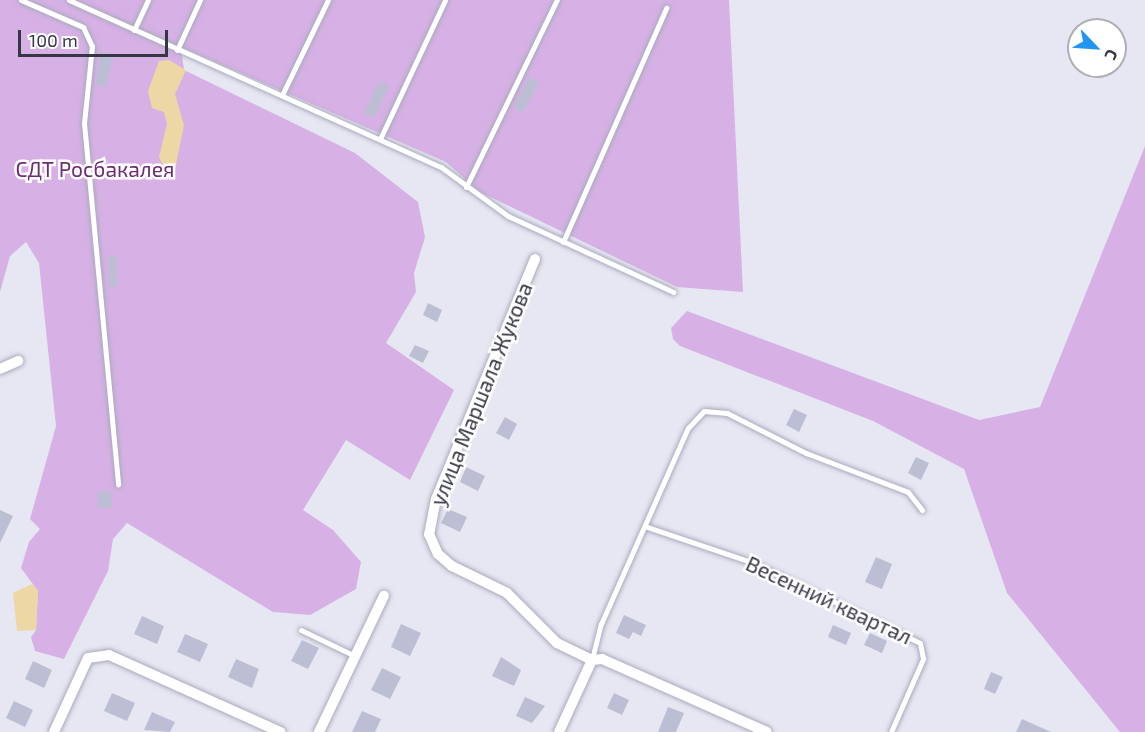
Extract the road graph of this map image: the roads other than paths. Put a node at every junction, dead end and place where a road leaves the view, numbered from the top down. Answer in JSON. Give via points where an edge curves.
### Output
{"nodes":[{"id":1,"x":21,"y":0,"type":"edge"},
{"id":2,"x":69,"y":0,"type":"edge"},
{"id":3,"x":148,"y":0,"type":"edge"},
{"id":4,"x":200,"y":0,"type":"edge"},
{"id":5,"x":328,"y":0,"type":"edge"},
{"id":6,"x":446,"y":0,"type":"edge"},
{"id":7,"x":557,"y":0,"type":"edge"},
{"id":8,"x":666,"y":8,"type":"dead end"},
{"id":9,"x":134,"y":30,"type":"junction"},
{"id":10,"x":177,"y":50,"type":"junction"},
{"id":11,"x":282,"y":95,"type":"junction"},
{"id":12,"x":380,"y":139,"type":"junction"},
{"id":13,"x":466,"y":187,"type":"junction"},
{"id":14,"x":563,"y":242,"type":"junction"},
{"id":15,"x":535,"y":259,"type":"dead end"},
{"id":16,"x":673,"y":292,"type":"dead end"},
{"id":17,"x":18,"y":361,"type":"dead end"},
{"id":18,"x":0,"y":369,"type":"edge"},
{"id":19,"x":118,"y":484,"type":"dead end"},
{"id":20,"x":922,"y":510,"type":"dead end"},
{"id":21,"x":647,"y":527,"type":"junction"},
{"id":22,"x":384,"y":596,"type":"dead end"},
{"id":23,"x":301,"y":630,"type":"dead end"},
{"id":24,"x":355,"y":656,"type":"junction"},
{"id":25,"x":592,"y":660,"type":"junction"},
{"id":26,"x":54,"y":732,"type":"edge"},
{"id":27,"x":280,"y":732,"type":"edge"},
{"id":28,"x":319,"y":732,"type":"edge"},
{"id":29,"x":559,"y":732,"type":"edge"},
{"id":30,"x":767,"y":732,"type":"edge"},
{"id":31,"x":891,"y":732,"type":"edge"}],
"edges":[{"from":1,"to":19,"type":"lane","via":[[83,27],[92,46],[84,123]]},
{"from":2,"to":9,"type":"lane"},
{"from":3,"to":9,"type":"lane"},
{"from":4,"to":10,"type":"lane"},
{"from":5,"to":11,"type":"lane"},
{"from":6,"to":12,"type":"lane"},
{"from":7,"to":13,"type":"lane"},
{"from":8,"to":14,"type":"lane"},
{"from":9,"to":10,"type":"lane"},
{"from":10,"to":11,"type":"lane"},
{"from":11,"to":12,"type":"lane"},
{"from":12,"to":13,"type":"lane","via":[[441,167]]},
{"from":13,"to":14,"type":"lane","via":[[508,216]]},
{"from":14,"to":16,"type":"lane"},
{"from":15,"to":25,"type":"street","name":"улица Маршала Жукова","via":[[436,499],[429,534],[438,554],[452,566],[507,593],[556,643]]},
{"from":17,"to":18,"type":"street"},
{"from":20,"to":21,"type":"lane","via":[[908,492],[712,410],[694,417]]},
{"from":21,"to":25,"type":"lane","via":[[598,631]]},
{"from":21,"to":31,"type":"lane","name":"Весенний квартал","via":[[751,562],[920,643],[923,659]]},
{"from":22,"to":24,"type":"street"},
{"from":23,"to":24,"type":"lane"},
{"from":24,"to":28,"type":"street"},
{"from":25,"to":29,"type":"street"},
{"from":25,"to":30,"type":"street","name":"улица Маршала Жукова","via":[[625,667]]},
{"from":26,"to":27,"type":"street","via":[[88,658],[109,655]]}]}
